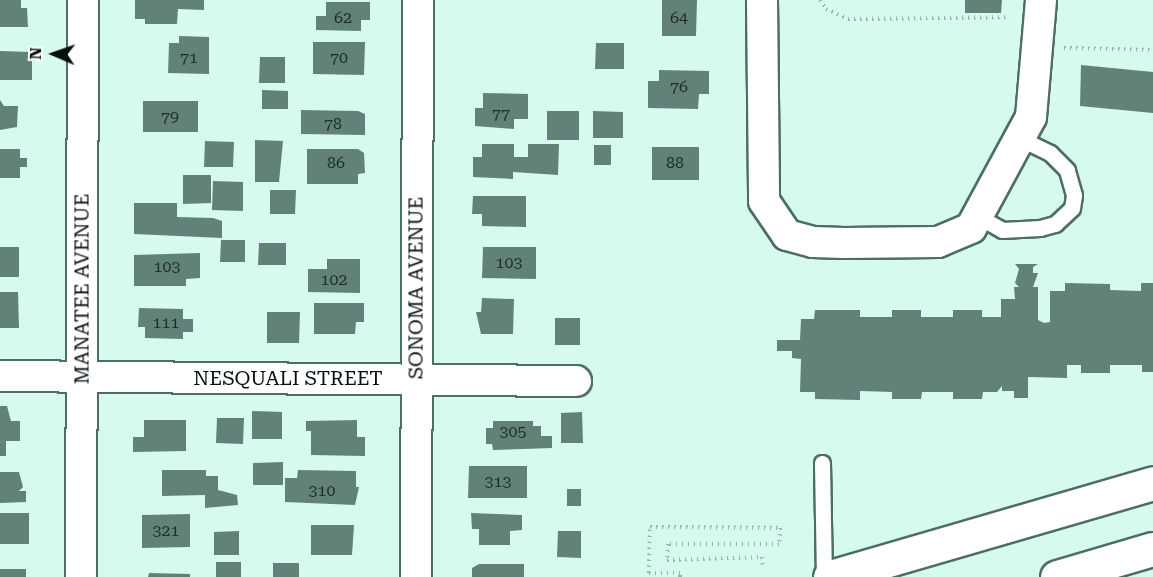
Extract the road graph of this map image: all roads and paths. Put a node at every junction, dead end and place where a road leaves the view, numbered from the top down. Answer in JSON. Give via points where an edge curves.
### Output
{"nodes":[{"id":1,"x":83,"y":0,"type":"edge"},
{"id":2,"x":418,"y":0,"type":"edge"},
{"id":3,"x":762,"y":0,"type":"edge"},
{"id":4,"x":819,"y":0,"type":"edge"},
{"id":5,"x":1041,"y":0,"type":"edge"},
{"id":6,"x":1008,"y":17,"type":"dead end"},
{"id":7,"x":1057,"y":48,"type":"dead end"},
{"id":8,"x":1153,"y":50,"type":"edge"},
{"id":9,"x":1021,"y":139,"type":"junction"},
{"id":10,"x":979,"y":217,"type":"junction"},
{"id":11,"x":0,"y":376,"type":"edge"},
{"id":12,"x":81,"y":377,"type":"junction"},
{"id":13,"x":416,"y":379,"type":"junction"},
{"id":14,"x":576,"y":381,"type":"dead end"},
{"id":15,"x":822,"y":463,"type":"dead end"},
{"id":16,"x":1153,"y":483,"type":"edge"},
{"id":17,"x":1153,"y":549,"type":"edge"},
{"id":18,"x":763,"y":567,"type":"dead end"},
{"id":19,"x":81,"y":577,"type":"edge"},
{"id":20,"x":416,"y":577,"type":"edge"},
{"id":21,"x":680,"y":577,"type":"edge"},
{"id":22,"x":824,"y":577,"type":"edge"},
{"id":23,"x":830,"y":577,"type":"edge"},
{"id":24,"x":1057,"y":577,"type":"edge"}],
"edges":[{"from":1,"to":12,"type":"street","name":"MANATEE AVENUE"},
{"from":2,"to":13,"type":"street","name":"SONOMA AVENUE"},
{"from":3,"to":10,"type":"street","via":[[762,184],[764,201],[778,227],[813,242],[938,242],[959,236]]},
{"from":4,"to":6,"type":"path","via":[[826,9],[848,19]]},
{"from":5,"to":9,"type":"street","via":[[1034,101]]},
{"from":7,"to":8,"type":"path"},
{"from":9,"to":10,"type":"street"},
{"from":9,"to":10,"type":"lane","via":[[1050,153],[1067,170],[1074,195],[1072,208],[1055,224],[1040,228],[1002,230]]},
{"from":11,"to":12,"type":"street","name":"NESQUALI STREET"},
{"from":12,"to":13,"type":"street","name":"NESQUALI STREET"},
{"from":12,"to":19,"type":"street","name":"MANATEE AVENUE"},
{"from":13,"to":14,"type":"street","name":"NESQUALI STREET"},
{"from":13,"to":20,"type":"street","name":"SONOMA AVENUE"},
{"from":15,"to":22,"type":"lane"},
{"from":16,"to":23,"type":"main road"},
{"from":17,"to":24,"type":"main road"},
{"from":18,"to":21,"type":"path","via":[[762,557],[667,560],[668,544],[779,544],[780,528],[650,527],[649,573],[680,573]]}]}
